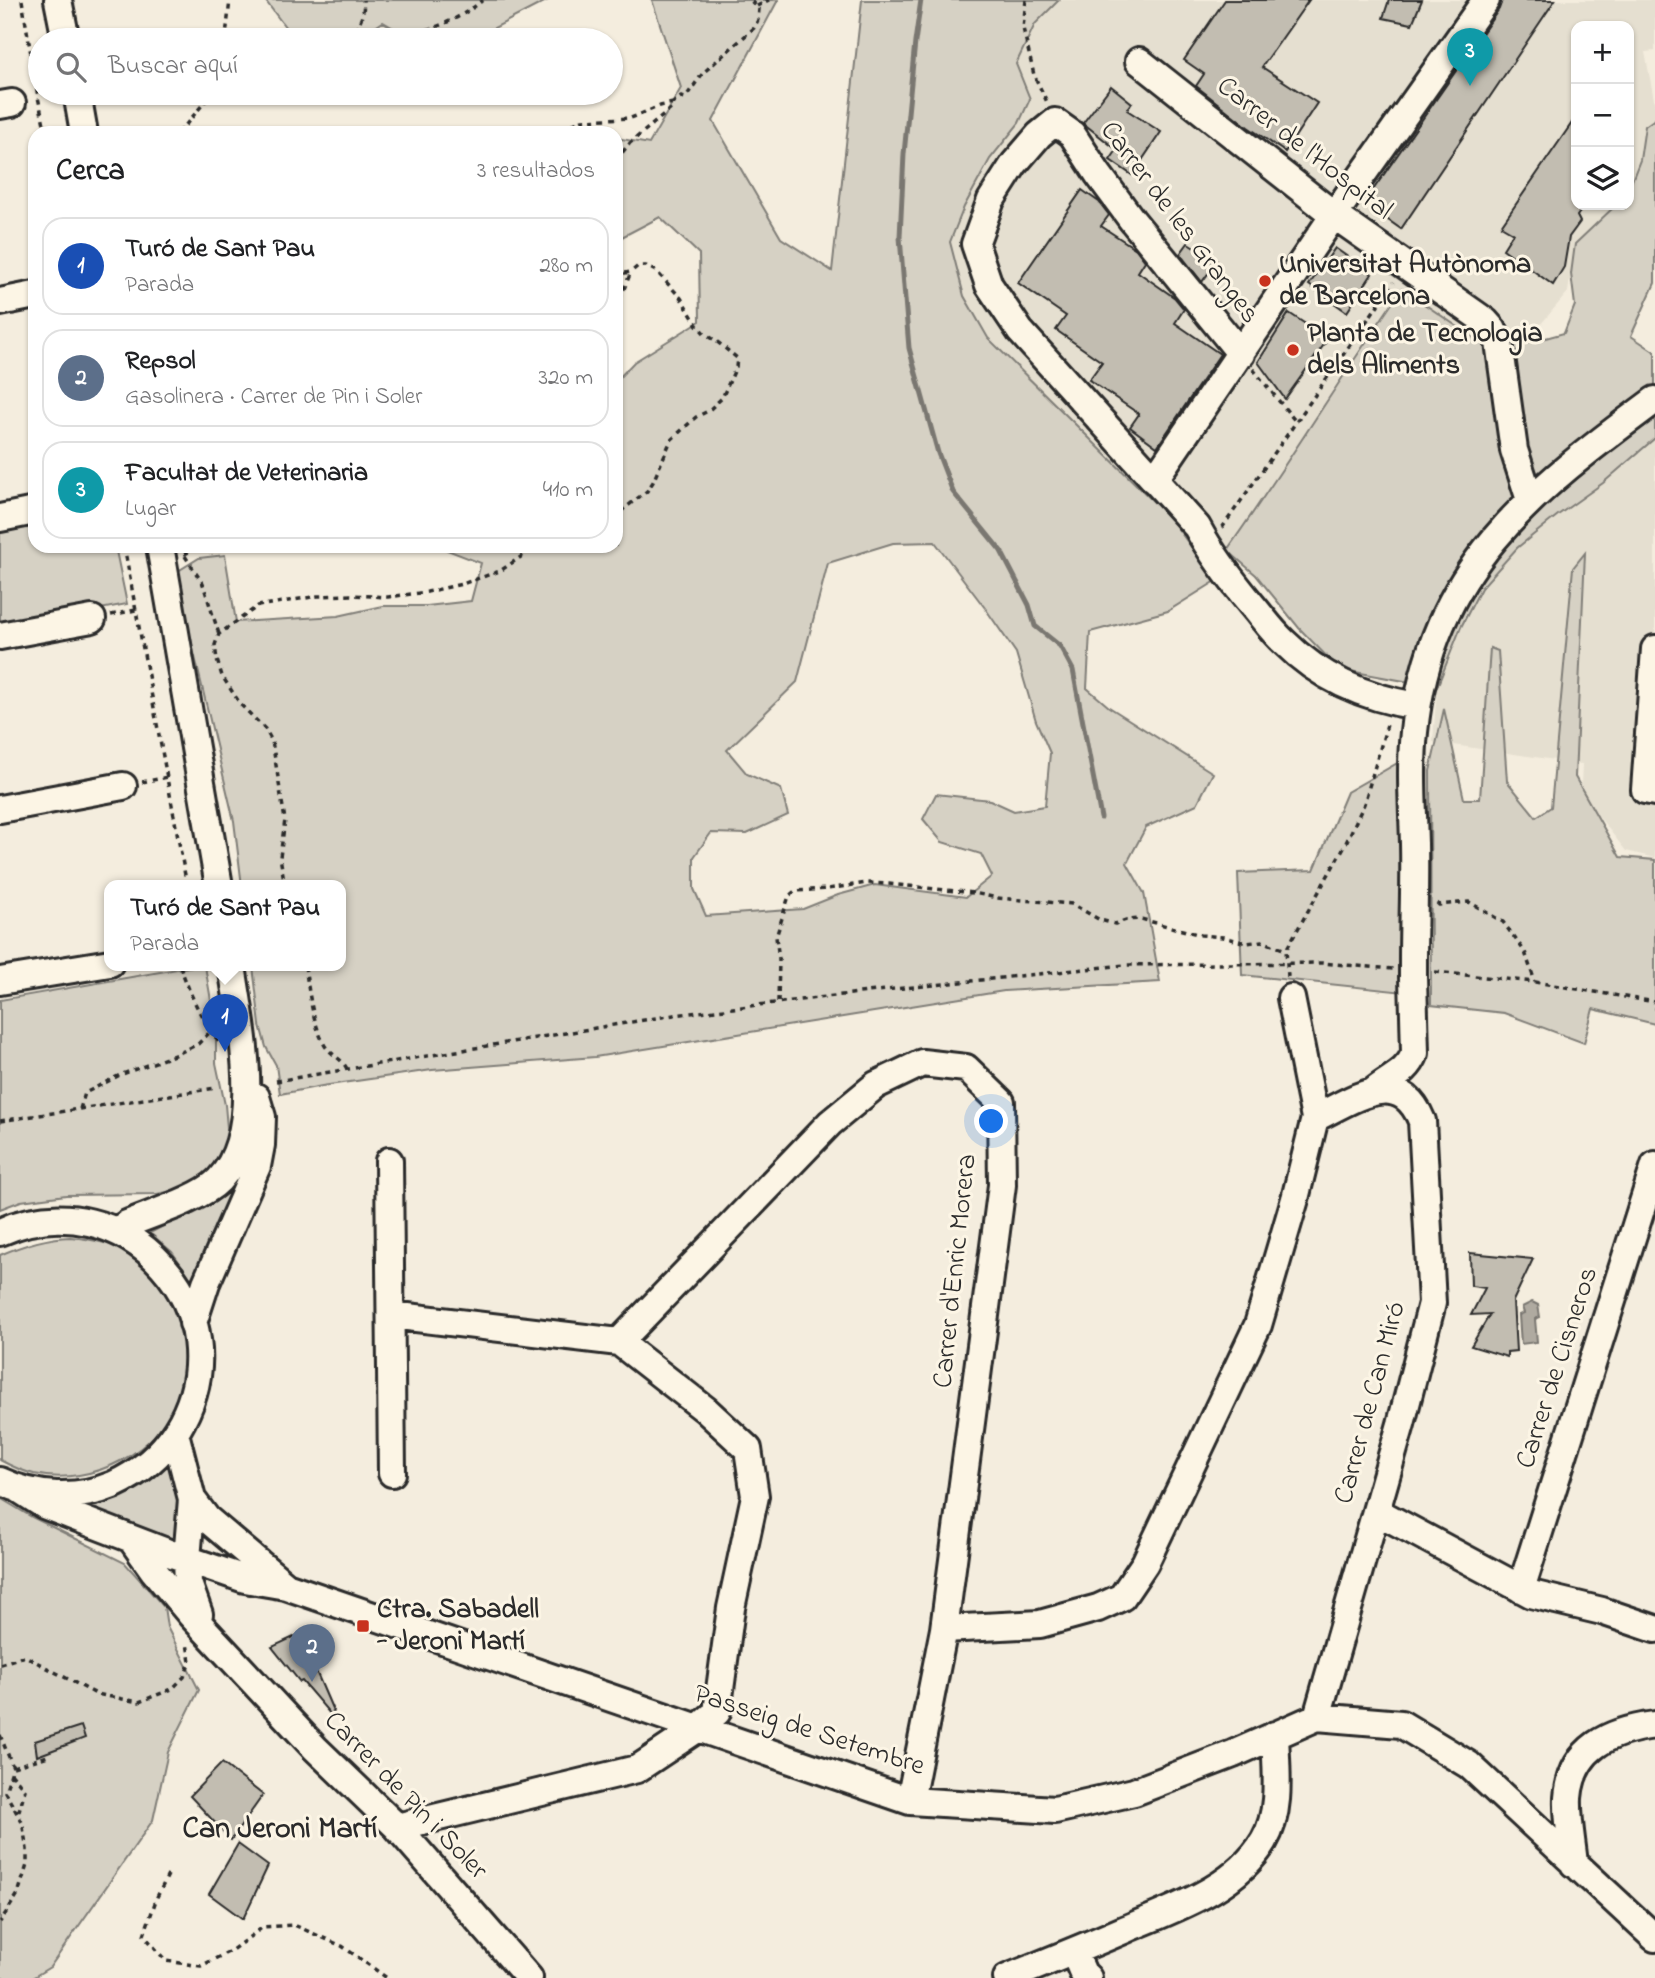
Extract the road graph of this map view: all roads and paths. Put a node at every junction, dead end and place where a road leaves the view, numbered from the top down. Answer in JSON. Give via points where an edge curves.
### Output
{"nodes":[{"id":1,"x":22,"y":0,"type":"edge"},
{"id":2,"x":58,"y":0,"type":"edge"},
{"id":3,"x":230,"y":0,"type":"edge"},
{"id":4,"x":363,"y":0,"type":"edge"},
{"id":5,"x":483,"y":0,"type":"edge"},
{"id":6,"x":750,"y":0,"type":"edge"},
{"id":7,"x":769,"y":0,"type":"edge"},
{"id":8,"x":1026,"y":0,"type":"edge"},
{"id":9,"x":1486,"y":0,"type":"edge"},
{"id":10,"x":757,"y":6,"type":"junction"},
{"id":11,"x":64,"y":28,"type":"edge"},
{"id":12,"x":227,"y":28,"type":"edge"},
{"id":13,"x":357,"y":28,"type":"edge"},
{"id":14,"x":429,"y":28,"type":"edge"},
{"id":15,"x":28,"y":36,"type":"edge"},
{"id":16,"x":1139,"y":61,"type":"dead end"},
{"id":17,"x":673,"y":103,"type":"junction"},
{"id":18,"x":40,"y":105,"type":"edge"},
{"id":19,"x":79,"y":105,"type":"edge"},
{"id":20,"x":203,"y":105,"type":"edge"},
{"id":21,"x":1055,"y":122,"type":"junction"},
{"id":22,"x":44,"y":126,"type":"edge"},
{"id":23,"x":83,"y":126,"type":"edge"},
{"id":24,"x":187,"y":126,"type":"edge"},
{"id":25,"x":569,"y":126,"type":"edge"},
{"id":26,"x":623,"y":151,"type":"edge"},
{"id":27,"x":1334,"y":215,"type":"junction"},
{"id":28,"x":1405,"y":266,"type":"junction"},
{"id":29,"x":623,"y":272,"type":"edge"},
{"id":30,"x":631,"y":272,"type":"junction"},
{"id":31,"x":623,"y":291,"type":"edge"},
{"id":32,"x":28,"y":296,"type":"edge"},
{"id":33,"x":0,"y":302,"type":"edge"},
{"id":34,"x":1241,"y":354,"type":"junction"},
{"id":35,"x":1655,"y":401,"type":"edge"},
{"id":36,"x":1296,"y":422,"type":"junction"},
{"id":37,"x":1154,"y":480,"type":"junction"},
{"id":38,"x":1530,"y":500,"type":"junction"},
{"id":39,"x":623,"y":510,"type":"edge"},
{"id":40,"x":28,"y":513,"type":"edge"},
{"id":41,"x":0,"y":518,"type":"edge"},
{"id":42,"x":1208,"y":548,"type":"junction"},
{"id":43,"x":125,"y":553,"type":"edge"},
{"id":44,"x":161,"y":553,"type":"edge"},
{"id":45,"x":187,"y":553,"type":"edge"},
{"id":46,"x":527,"y":553,"type":"edge"},
{"id":47,"x":92,"y":619,"type":"dead end"},
{"id":48,"x":219,"y":634,"type":"junction"},
{"id":49,"x":0,"y":636,"type":"edge"},
{"id":50,"x":1655,"y":649,"type":"edge"},
{"id":51,"x":1409,"y":705,"type":"junction"},
{"id":52,"x":123,"y":786,"type":"dead end"},
{"id":53,"x":1655,"y":792,"type":"edge"},
{"id":54,"x":0,"y":809,"type":"edge"},
{"id":55,"x":186,"y":880,"type":"edge"},
{"id":56,"x":218,"y":880,"type":"edge"},
{"id":57,"x":284,"y":880,"type":"edge"},
{"id":58,"x":1424,"y":895,"type":"junction"},
{"id":59,"x":1286,"y":950,"type":"junction"},
{"id":60,"x":104,"y":964,"type":"edge"},
{"id":61,"x":1286,"y":964,"type":"junction"},
{"id":62,"x":182,"y":971,"type":"edge"},
{"id":63,"x":233,"y":971,"type":"edge"},
{"id":64,"x":306,"y":971,"type":"edge"},
{"id":65,"x":1412,"y":971,"type":"junction"},
{"id":66,"x":0,"y":981,"type":"edge"},
{"id":67,"x":1535,"y":982,"type":"junction"},
{"id":68,"x":1291,"y":998,"type":"dead end"},
{"id":69,"x":778,"y":1002,"type":"junction"},
{"id":70,"x":1655,"y":1002,"type":"edge"},
{"id":71,"x":210,"y":1032,"type":"junction"},
{"id":72,"x":244,"y":1050,"type":"junction"},
{"id":73,"x":347,"y":1069,"type":"junction"},
{"id":74,"x":276,"y":1081,"type":"dead end"},
{"id":75,"x":216,"y":1088,"type":"dead end"},
{"id":76,"x":1372,"y":1093,"type":"junction"},
{"id":77,"x":80,"y":1109,"type":"junction"},
{"id":78,"x":1315,"y":1118,"type":"junction"},
{"id":79,"x":0,"y":1121,"type":"edge"},
{"id":80,"x":389,"y":1161,"type":"dead end"},
{"id":81,"x":1655,"y":1165,"type":"edge"},
{"id":82,"x":117,"y":1231,"type":"junction"},
{"id":83,"x":0,"y":1232,"type":"edge"},
{"id":84,"x":391,"y":1315,"type":"junction"},
{"id":85,"x":193,"y":1323,"type":"junction"},
{"id":86,"x":619,"y":1342,"type":"junction"},
{"id":87,"x":175,"y":1433,"type":"junction"},
{"id":88,"x":393,"y":1473,"type":"dead end"},
{"id":89,"x":10,"y":1485,"type":"edge"},
{"id":90,"x":192,"y":1499,"type":"junction"},
{"id":91,"x":1376,"y":1511,"type":"junction"},
{"id":92,"x":132,"y":1539,"type":"junction"},
{"id":93,"x":187,"y":1559,"type":"junction"},
{"id":94,"x":226,"y":1573,"type":"junction"},
{"id":95,"x":286,"y":1586,"type":"junction"},
{"id":96,"x":1521,"y":1589,"type":"junction"},
{"id":97,"x":196,"y":1626,"type":"junction"},
{"id":98,"x":944,"y":1629,"type":"junction"},
{"id":99,"x":1655,"y":1629,"type":"edge"},
{"id":100,"x":0,"y":1664,"type":"edge"},
{"id":101,"x":1317,"y":1717,"type":"junction"},
{"id":102,"x":1655,"y":1725,"type":"edge"},
{"id":103,"x":697,"y":1728,"type":"junction"},
{"id":104,"x":0,"y":1735,"type":"edge"},
{"id":105,"x":1275,"y":1735,"type":"junction"},
{"id":106,"x":51,"y":1755,"type":"dead end"},
{"id":107,"x":13,"y":1767,"type":"junction"},
{"id":108,"x":12,"y":1773,"type":"junction"},
{"id":109,"x":911,"y":1801,"type":"junction"},
{"id":110,"x":18,"y":1815,"type":"junction"},
{"id":111,"x":397,"y":1827,"type":"junction"},
{"id":112,"x":1573,"y":1864,"type":"junction"},
{"id":113,"x":167,"y":1875,"type":"dead end"},
{"id":114,"x":0,"y":1922,"type":"edge"},
{"id":115,"x":1655,"y":1938,"type":"edge"},
{"id":116,"x":1074,"y":1952,"type":"junction"},
{"id":117,"x":387,"y":1978,"type":"edge"},
{"id":118,"x":529,"y":1978,"type":"edge"},
{"id":119,"x":1007,"y":1978,"type":"edge"},
{"id":120,"x":1088,"y":1978,"type":"edge"}],
"edges":[{"from":1,"to":15,"type":"path"},
{"from":2,"to":11,"type":"street"},
{"from":3,"to":12,"type":"path"},
{"from":4,"to":13,"type":"path"},
{"from":5,"to":14,"type":"path","via":[[470,11]]},
{"from":6,"to":10,"type":"path"},
{"from":7,"to":10,"type":"path"},
{"from":8,"to":21,"type":"path","via":[[1023,27],[1034,75]]},
{"from":9,"to":27,"type":"street","name":"Carrer de les Granges"},
{"from":10,"to":17,"type":"path","via":[[754,28],[703,73],[685,99]]},
{"from":16,"to":27,"type":"street","name":"Carrer de l'Hospital"},
{"from":17,"to":25,"type":"path","via":[[631,118],[582,120]]},
{"from":17,"to":26,"type":"path"},
{"from":18,"to":22,"type":"path"},
{"from":19,"to":23,"type":"street"},
{"from":20,"to":24,"type":"path"},
{"from":21,"to":34,"type":"street","name":"Carrer de les Granges","via":[[1072,134],[1132,220]]},
{"from":21,"to":37,"type":"street","name":"Carrer de les Granges","via":[[1014,164],[991,200],[975,244],[989,285],[1020,331]]},
{"from":27,"to":28,"type":"street","name":"Carrer de l'Hospital"},
{"from":27,"to":34,"type":"street","name":"Carrer de les Granges"},
{"from":28,"to":36,"type":"path"},
{"from":28,"to":38,"type":"street","name":"Carrer de l'Hospital","via":[[1476,313],[1493,330],[1501,352],[1514,450]]},
{"from":29,"to":30,"type":"path"},
{"from":30,"to":31,"type":"path"},
{"from":30,"to":39,"type":"path","via":[[638,266],[656,271],[705,334],[737,358],[722,398],[671,440],[647,491]]},
{"from":32,"to":33,"type":"street"},
{"from":34,"to":36,"type":"path"},
{"from":34,"to":37,"type":"street","name":"Carrer de les Granges"},
{"from":35,"to":38,"type":"street"},
{"from":36,"to":42,"type":"path"},
{"from":37,"to":42,"type":"street","name":"Carrer de les Granges","via":[[1197,527]]},
{"from":38,"to":51,"type":"street","via":[[1476,561],[1449,605]]},
{"from":40,"to":41,"type":"street"},
{"from":42,"to":51,"type":"street","name":"Carrer de les Granges","via":[[1282,641],[1304,661],[1349,688]]},
{"from":43,"to":55,"type":"path"},
{"from":44,"to":56,"type":"street"},
{"from":45,"to":48,"type":"path","via":[[203,584]]},
{"from":46,"to":48,"type":"path","via":[[500,571],[427,592],[388,597],[318,596],[258,606]]},
{"from":47,"to":49,"type":"street"},
{"from":48,"to":57,"type":"path","via":[[215,645],[222,676],[272,741],[285,820],[280,857]]},
{"from":50,"to":53,"type":"street","via":[[1645,790]]},
{"from":51,"to":58,"type":"street"},
{"from":51,"to":59,"type":"path","via":[[1392,710],[1364,804]]},
{"from":52,"to":54,"type":"street"},
{"from":58,"to":65,"type":"street"},
{"from":58,"to":67,"type":"path","via":[[1440,905],[1469,902],[1503,922],[1525,952]]},
{"from":59,"to":61,"type":"path"},
{"from":59,"to":69,"type":"path","via":[[1141,919],[1115,924],[1072,904],[867,883],[795,891],[789,896],[776,937]]},
{"from":60,"to":66,"type":"street"},
{"from":61,"to":65,"type":"path"},
{"from":61,"to":69,"type":"path","via":[[1124,965]]},
{"from":62,"to":71,"type":"path"},
{"from":63,"to":72,"type":"street"},
{"from":64,"to":73,"type":"path","via":[[313,1014],[325,1047]]},
{"from":65,"to":67,"type":"path"},
{"from":65,"to":76,"type":"street","name":"Carrer de Can Miró","via":[[1415,1053],[1399,1075]]},
{"from":67,"to":70,"type":"path"},
{"from":68,"to":78,"type":"street"},
{"from":69,"to":73,"type":"path"},
{"from":71,"to":72,"type":"path","via":[[220,1043]]},
{"from":71,"to":77,"type":"path","via":[[198,1044],[85,1093]]},
{"from":72,"to":82,"type":"street","via":[[246,1118],[232,1162],[218,1182]]},
{"from":72,"to":85,"type":"street","via":[[261,1117],[261,1145],[257,1166]]},
{"from":73,"to":74,"type":"path"},
{"from":75,"to":77,"type":"path"},
{"from":76,"to":78,"type":"street","name":"Carrer de Can Miró"},
{"from":76,"to":91,"type":"street","name":"Carrer de Can Miró","via":[[1397,1091],[1416,1107],[1422,1121],[1432,1303]]},
{"from":77,"to":79,"type":"path"},
{"from":78,"to":98,"type":"street","via":[[1258,1325],[1144,1563],[1122,1597],[1040,1623]]},
{"from":80,"to":84,"type":"street"},
{"from":81,"to":96,"type":"street","name":"Carrer de Cisneros"},
{"from":82,"to":83,"type":"street","via":[[63,1218]]},
{"from":82,"to":85,"type":"street","via":[[145,1248],[168,1271],[186,1300]]},
{"from":84,"to":86,"type":"street"},
{"from":84,"to":88,"type":"street"},
{"from":85,"to":87,"type":"street","via":[[198,1348],[195,1386]]},
{"from":86,"to":98,"type":"street","name":"Carrer d'Enric Morera","via":[[830,1123],[876,1085],[922,1063],[966,1068],[1001,1102],[1002,1185]]},
{"from":86,"to":103,"type":"street","via":[[748,1449],[755,1496],[731,1608],[718,1712]]},
{"from":87,"to":89,"type":"street","via":[[147,1464],[92,1492],[50,1495]]},
{"from":87,"to":90,"type":"street","name":"Passeig de Setembre"},
{"from":89,"to":92,"type":"street","name":"Passeig de Setembre","via":[[44,1505]]},
{"from":90,"to":93,"type":"street","name":"Carrer de Pin i Soler"},
{"from":90,"to":95,"type":"street","name":"Passeig de Setembre","via":[[207,1519]]},
{"from":91,"to":96,"type":"street"},
{"from":91,"to":101,"type":"street","name":"Carrer de Can Miró"},
{"from":92,"to":93,"type":"street","name":"Passeig de Setembre"},
{"from":92,"to":97,"type":"street","name":"Carrer de Pin i Soler"},
{"from":93,"to":94,"type":"street","name":"Passeig de Setembre"},
{"from":93,"to":97,"type":"street","name":"Carrer de Pin i Soler"},
{"from":94,"to":95,"type":"street","name":"Passeig de Setembre"},
{"from":94,"to":97,"type":"street","via":[[206,1588]]},
{"from":95,"to":103,"type":"street","name":"Passeig de Setembre"},
{"from":96,"to":99,"type":"street"},
{"from":97,"to":100,"type":"path","via":[[184,1677],[172,1689],[139,1702],[96,1694],[25,1656]]},
{"from":97,"to":111,"type":"street","name":"Carrer de Pin i Soler"},
{"from":98,"to":109,"type":"street","name":"Carrer d'Enric Morera"},
{"from":101,"to":105,"type":"street","name":"Passeig de Setembre"},
{"from":101,"to":112,"type":"street","via":[[1401,1724],[1469,1765]]},
{"from":102,"to":112,"type":"street","via":[[1613,1734],[1583,1757],[1569,1798]]},
{"from":103,"to":109,"type":"street","name":"Passeig de Setembre"},
{"from":103,"to":111,"type":"street","via":[[637,1769]]},
{"from":104,"to":107,"type":"path"},
{"from":105,"to":109,"type":"street","name":"Passeig de Setembre","via":[[1134,1792],[1055,1810]]},
{"from":105,"to":116,"type":"street","via":[[1275,1811],[1265,1839],[1245,1866],[1184,1904]]},
{"from":106,"to":107,"type":"path"},
{"from":107,"to":108,"type":"path"},
{"from":108,"to":110,"type":"path","via":[[5,1792]]},
{"from":108,"to":110,"type":"path","via":[[25,1790]]},
{"from":110,"to":114,"type":"path","via":[[27,1865],[18,1894]]},
{"from":111,"to":118,"type":"street","name":"Carrer de Pin i Soler"},
{"from":112,"to":115,"type":"street"},
{"from":113,"to":117,"type":"path","via":[[144,1935],[166,1961],[201,1966],[263,1927],[294,1925],[342,1946]]},
{"from":116,"to":119,"type":"street"},
{"from":116,"to":120,"type":"street"}]}
